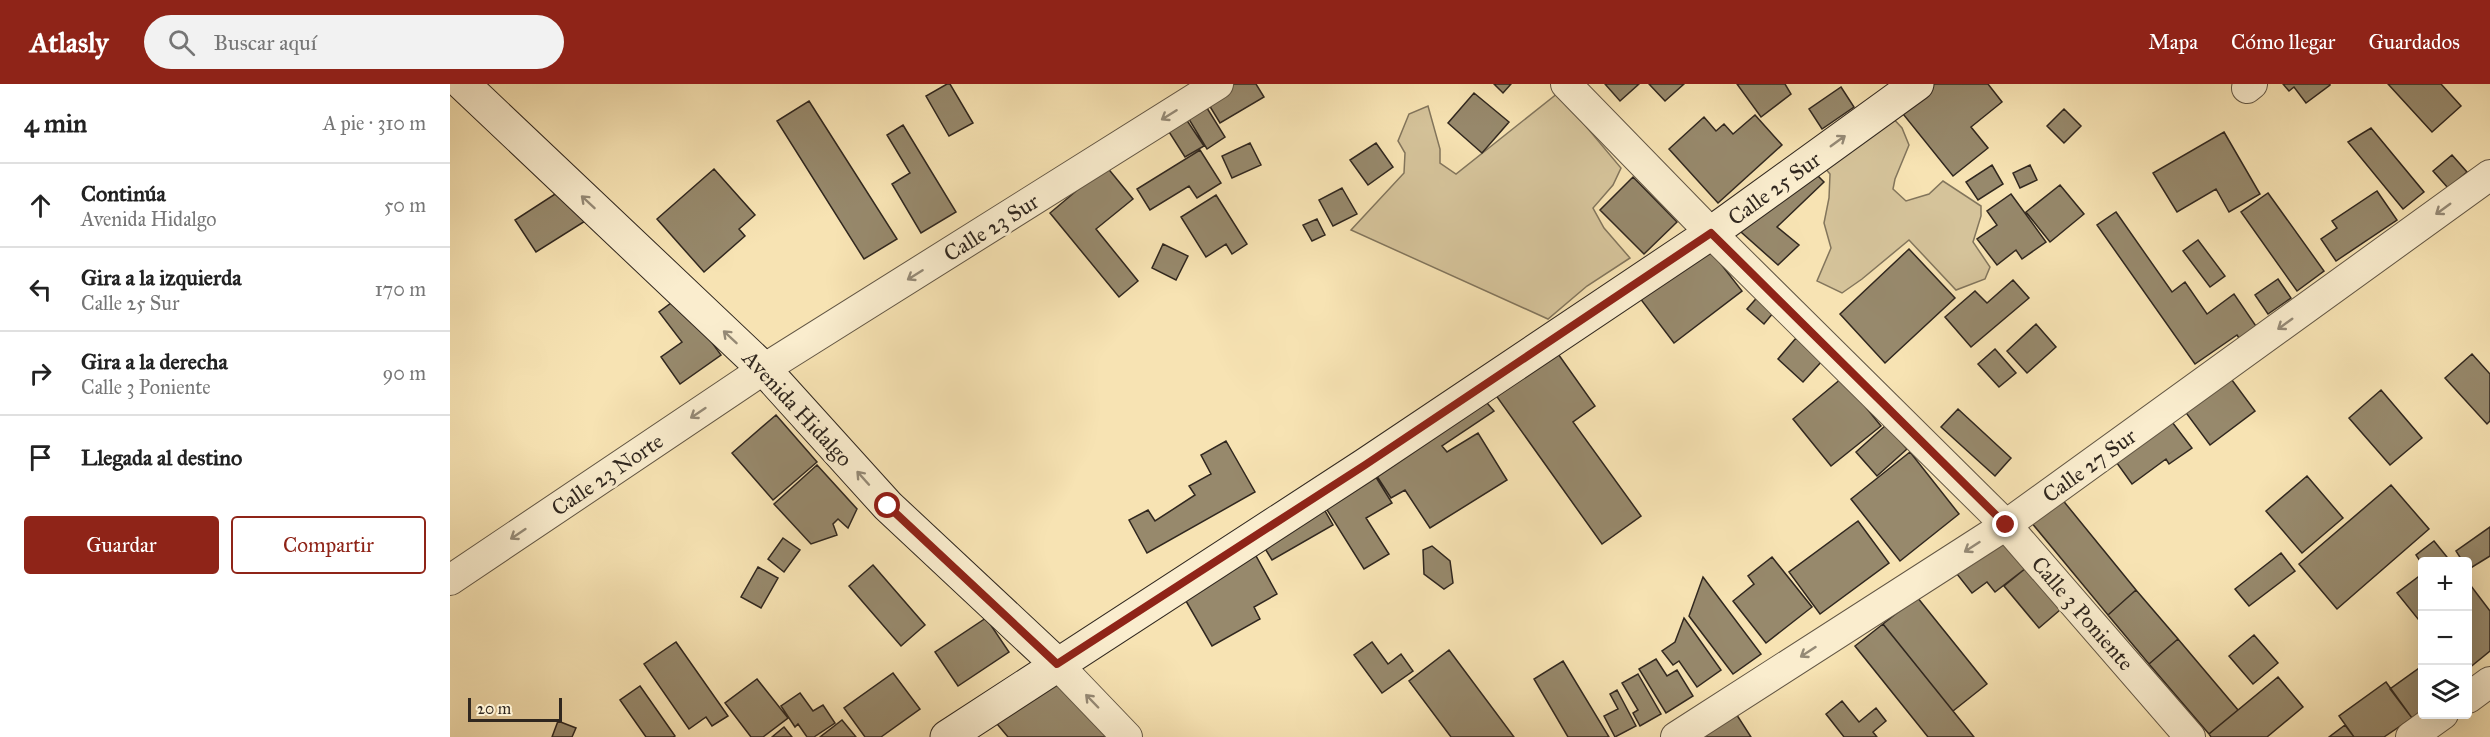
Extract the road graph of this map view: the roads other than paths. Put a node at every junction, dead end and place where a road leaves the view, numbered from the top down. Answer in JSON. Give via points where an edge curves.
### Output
{"nodes":[{"id":1,"x":463,"y":84,"type":"edge"},
{"id":2,"x":1218,"y":84,"type":"edge"},
{"id":3,"x":1566,"y":84,"type":"edge"},
{"id":4,"x":1917,"y":84,"type":"edge"},
{"id":5,"x":2490,"y":175,"type":"edge"},
{"id":6,"x":1711,"y":233,"type":"junction"},
{"id":7,"x":764,"y":369,"type":"junction"},
{"id":8,"x":2006,"y":525,"type":"junction"},
{"id":9,"x":450,"y":580,"type":"edge"},
{"id":10,"x":1057,"y":664,"type":"junction"},
{"id":11,"x":2490,"y":682,"type":"edge"},
{"id":12,"x":2472,"y":695,"type":"edge"},
{"id":13,"x":2436,"y":719,"type":"edge"},
{"id":14,"x":947,"y":737,"type":"edge"},
{"id":15,"x":1127,"y":737,"type":"edge"},
{"id":16,"x":1676,"y":737,"type":"edge"},
{"id":17,"x":2190,"y":737,"type":"edge"},
{"id":18,"x":2411,"y":737,"type":"edge"}],
"edges":[{"from":7,"to":1,"type":"street","name":"Avenida Hidalgo","one_way":true},
{"from":2,"to":7,"type":"street","name":"Calle 23 Sur","one_way":true},
{"from":3,"to":6,"type":"street","name":"Calle 3 Poniente"},
{"from":6,"to":4,"type":"street","name":"Calle 25 Sur","one_way":true},
{"from":5,"to":8,"type":"street","name":"Calle 27 Sur","one_way":true},
{"from":6,"to":8,"type":"street","name":"Calle 3 Poniente"},
{"from":6,"to":10,"type":"street","name":"Calle 25 Sur","via":[[1365,465]]},
{"from":7,"to":9,"type":"street","name":"Calle 23 Norte","one_way":true},
{"from":10,"to":7,"type":"street","name":"Avenida Hidalgo","one_way":true,"via":[[888,506]]},
{"from":8,"to":16,"type":"street","name":"Calle 27 Sur","one_way":true},
{"from":8,"to":17,"type":"street","name":"Calle 3 Poniente"},
{"from":10,"to":14,"type":"street","name":"Calle 25 Sur"},
{"from":15,"to":10,"type":"street","name":"Avenida Hidalgo","one_way":true},
{"from":11,"to":12,"type":"street"},
{"from":13,"to":18,"type":"street"}]}
